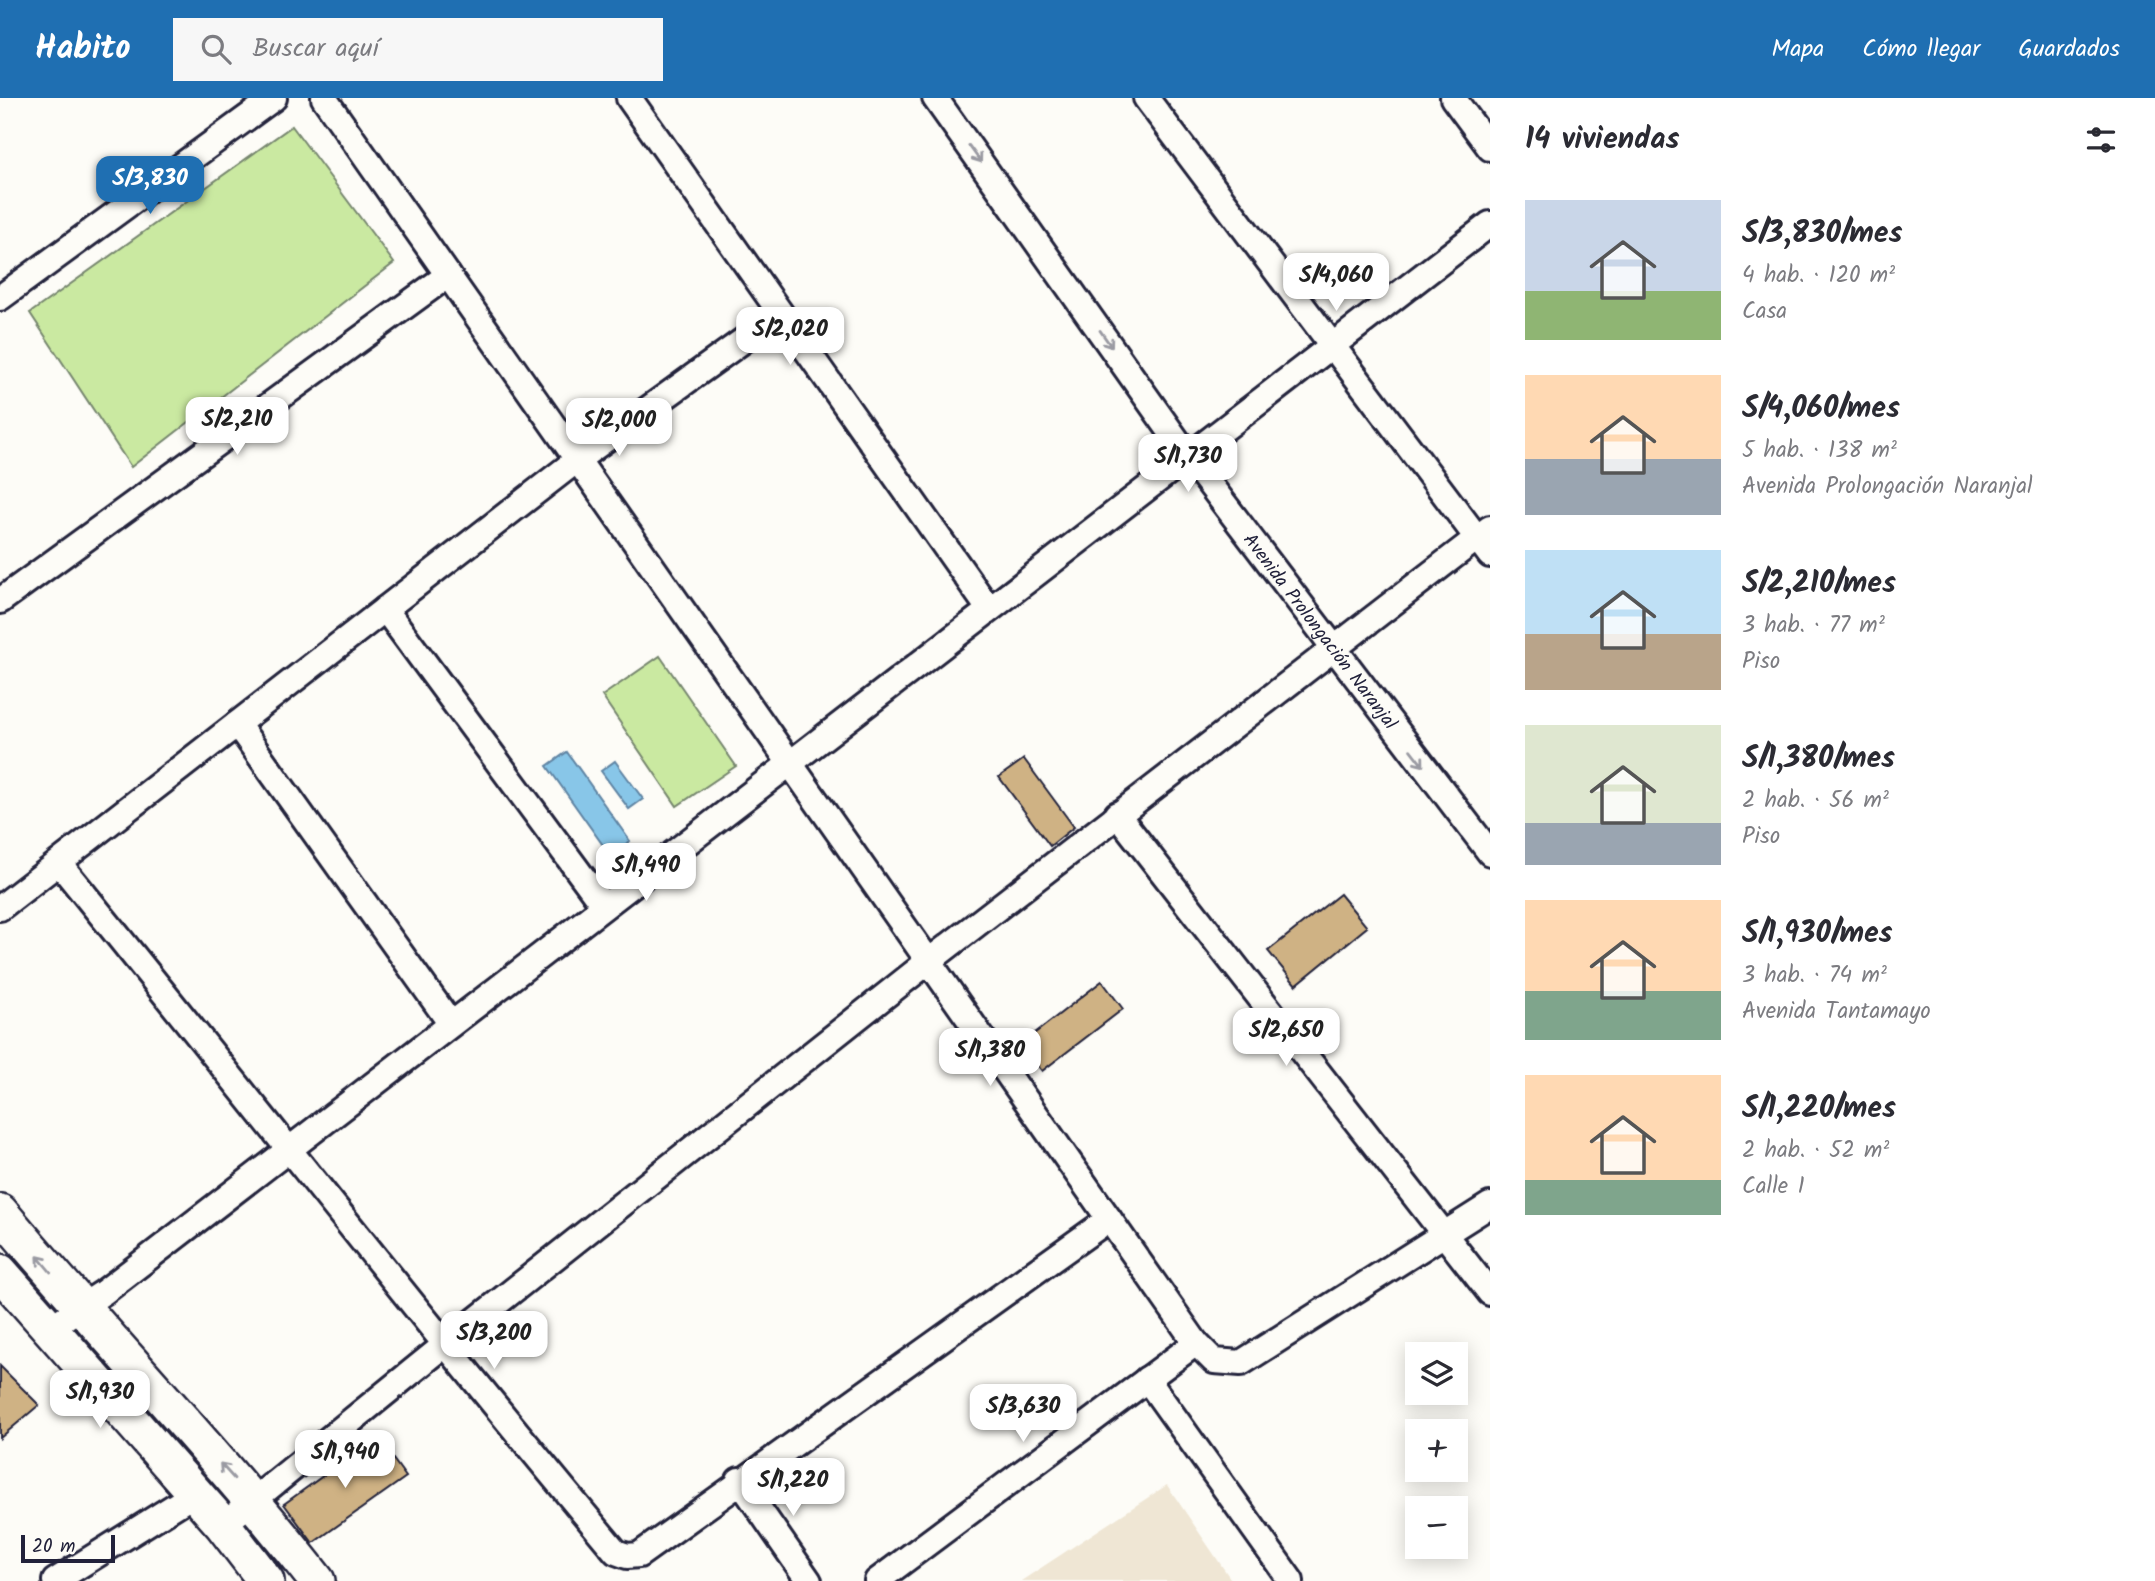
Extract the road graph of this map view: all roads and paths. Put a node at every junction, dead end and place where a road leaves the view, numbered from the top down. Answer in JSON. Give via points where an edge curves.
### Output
{"nodes":[{"id":1,"x":274,"y":98,"type":"edge"},
{"id":2,"x":324,"y":98,"type":"edge"},
{"id":3,"x":629,"y":98,"type":"edge"},
{"id":4,"x":935,"y":98,"type":"edge"},
{"id":5,"x":1146,"y":98,"type":"edge"},
{"id":6,"x":1453,"y":98,"type":"edge"},
{"id":7,"x":1490,"y":148,"type":"edge"},
{"id":8,"x":1490,"y":224,"type":"edge"},
{"id":9,"x":447,"y":275,"type":"junction"},
{"id":10,"x":0,"y":298,"type":"edge"},
{"id":11,"x":780,"y":314,"type":"junction"},
{"id":12,"x":1333,"y":347,"type":"junction"},
{"id":13,"x":1188,"y":456,"type":"junction"},
{"id":14,"x":578,"y":460,"type":"junction"},
{"id":15,"x":1486,"y":541,"type":"edge"},
{"id":16,"x":0,"y":601,"type":"edge"},
{"id":17,"x":385,"y":609,"type":"junction"},
{"id":18,"x":989,"y":609,"type":"junction"},
{"id":19,"x":1332,"y":647,"type":"junction"},
{"id":20,"x":237,"y":724,"type":"junction"},
{"id":21,"x":790,"y":764,"type":"junction"},
{"id":22,"x":1117,"y":814,"type":"junction"},
{"id":23,"x":1490,"y":853,"type":"edge"},
{"id":24,"x":59,"y":863,"type":"junction"},
{"id":25,"x":604,"y":906,"type":"junction"},
{"id":26,"x":0,"y":908,"type":"edge"},
{"id":27,"x":929,"y":961,"type":"junction"},
{"id":28,"x":452,"y":1024,"type":"junction"},
{"id":29,"x":291,"y":1148,"type":"junction"},
{"id":30,"x":1490,"y":1205,"type":"edge"},
{"id":31,"x":0,"y":1212,"type":"edge"},
{"id":32,"x":1110,"y":1219,"type":"junction"},
{"id":33,"x":1444,"y":1237,"type":"junction"},
{"id":34,"x":0,"y":1272,"type":"edge"},
{"id":35,"x":1490,"y":1293,"type":"edge"},
{"id":36,"x":80,"y":1308,"type":"junction"},
{"id":37,"x":48,"y":1329,"type":"junction"},
{"id":38,"x":1196,"y":1342,"type":"junction"},
{"id":39,"x":443,"y":1346,"type":"junction"},
{"id":40,"x":1147,"y":1379,"type":"junction"},
{"id":41,"x":740,"y":1480,"type":"junction"},
{"id":42,"x":194,"y":1494,"type":"junction"},
{"id":43,"x":254,"y":1501,"type":"junction"},
{"id":44,"x":223,"y":1525,"type":"junction"},
{"id":45,"x":55,"y":1581,"type":"edge"},
{"id":46,"x":266,"y":1581,"type":"edge"},
{"id":47,"x":317,"y":1581,"type":"edge"},
{"id":48,"x":809,"y":1581,"type":"edge"},
{"id":49,"x":877,"y":1581,"type":"edge"},
{"id":50,"x":1291,"y":1581,"type":"edge"}],
"edges":[{"from":1,"to":10,"type":"street"},
{"from":2,"to":9,"type":"street"},
{"from":3,"to":11,"type":"street"},
{"from":4,"to":13,"type":"street","name":"Avenida Prolongación Naranjal","one_way":true},
{"from":5,"to":12,"type":"street"},
{"from":6,"to":7,"type":"street"},
{"from":8,"to":12,"type":"street"},
{"from":9,"to":14,"type":"street"},
{"from":9,"to":16,"type":"street"},
{"from":11,"to":14,"type":"street"},
{"from":11,"to":18,"type":"street"},
{"from":12,"to":13,"type":"street"},
{"from":12,"to":15,"type":"street"},
{"from":13,"to":18,"type":"street"},
{"from":13,"to":19,"type":"street","name":"Avenida Prolongación Naranjal"},
{"from":14,"to":17,"type":"street"},
{"from":14,"to":21,"type":"street"},
{"from":15,"to":19,"type":"street"},
{"from":17,"to":20,"type":"street"},
{"from":17,"to":25,"type":"street"},
{"from":18,"to":21,"type":"street"},
{"from":19,"to":22,"type":"street"},
{"from":19,"to":23,"type":"street","name":"Avenida Prolongación Naranjal","one_way":true},
{"from":20,"to":24,"type":"street"},
{"from":20,"to":28,"type":"street"},
{"from":21,"to":25,"type":"street"},
{"from":21,"to":27,"type":"street"},
{"from":22,"to":27,"type":"street"},
{"from":22,"to":33,"type":"street"},
{"from":24,"to":26,"type":"street"},
{"from":24,"to":29,"type":"street"},
{"from":25,"to":28,"type":"street"},
{"from":27,"to":32,"type":"street"},
{"from":27,"to":39,"type":"street"},
{"from":28,"to":29,"type":"street"},
{"from":29,"to":36,"type":"street"},
{"from":29,"to":39,"type":"street"},
{"from":30,"to":33,"type":"street"},
{"from":36,"to":31,"type":"street","one_way":true},
{"from":32,"to":38,"type":"street"},
{"from":32,"to":41,"type":"street"},
{"from":33,"to":35,"type":"street"},
{"from":33,"to":38,"type":"street","via":[[1241,1363],[1214,1362]]},
{"from":34,"to":37,"type":"street"},
{"from":36,"to":37,"type":"street"},
{"from":43,"to":36,"type":"street","one_way":true},
{"from":37,"to":42,"type":"street"},
{"from":38,"to":40,"type":"street"},
{"from":39,"to":41,"type":"street","via":[[616,1552],[639,1555]]},
{"from":39,"to":43,"type":"street"},
{"from":40,"to":49,"type":"street"},
{"from":40,"to":50,"type":"street"},
{"from":41,"to":48,"type":"street"},
{"from":42,"to":44,"type":"street"},
{"from":42,"to":45,"type":"street"},
{"from":43,"to":44,"type":"street"},
{"from":43,"to":47,"type":"street"},
{"from":44,"to":46,"type":"street"}]}
